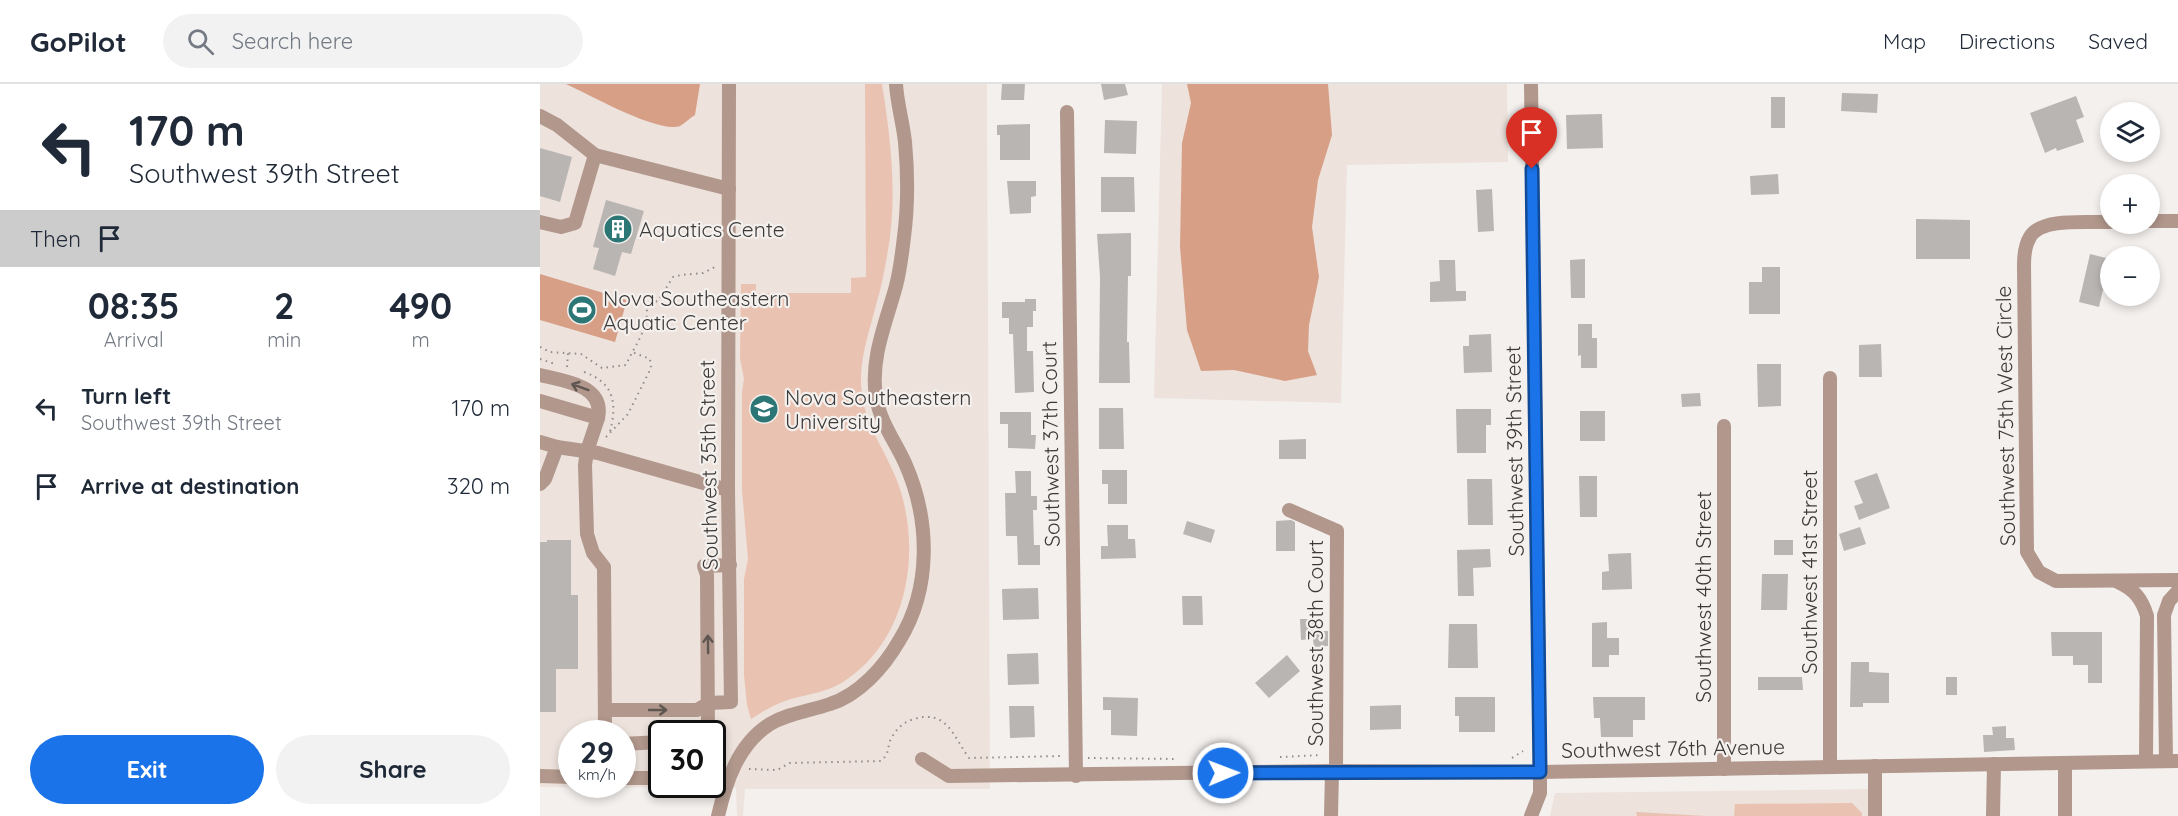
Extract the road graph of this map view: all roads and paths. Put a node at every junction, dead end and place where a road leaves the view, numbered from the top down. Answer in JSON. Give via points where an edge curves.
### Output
{"nodes":[{"id":1,"x":729,"y":84,"type":"edge"},
{"id":2,"x":896,"y":84,"type":"edge"},
{"id":3,"x":1531,"y":84,"type":"edge"},
{"id":4,"x":1067,"y":112,"type":"dead end"},
{"id":5,"x":540,"y":116,"type":"edge"},
{"id":6,"x":595,"y":154,"type":"junction"},
{"id":7,"x":729,"y":189,"type":"junction"},
{"id":8,"x":2160,"y":221,"type":"edge"},
{"id":9,"x":2178,"y":221,"type":"edge"},
{"id":10,"x":540,"y":222,"type":"edge"},
{"id":11,"x":2100,"y":222,"type":"edge"},
{"id":12,"x":729,"y":259,"type":"junction"},
{"id":13,"x":540,"y":347,"type":"edge"},
{"id":14,"x":632,"y":352,"type":"junction"},
{"id":15,"x":568,"y":353,"type":"junction"},
{"id":16,"x":567,"y":367,"type":"dead end"},
{"id":17,"x":540,"y":375,"type":"edge"},
{"id":18,"x":1830,"y":378,"type":"dead end"},
{"id":19,"x":540,"y":401,"type":"edge"},
{"id":20,"x":598,"y":418,"type":"junction"},
{"id":21,"x":1724,"y":426,"type":"dead end"},
{"id":22,"x":602,"y":441,"type":"dead end"},
{"id":23,"x":540,"y":442,"type":"edge"},
{"id":24,"x":556,"y":447,"type":"junction"},
{"id":25,"x":588,"y":451,"type":"junction"},
{"id":26,"x":540,"y":484,"type":"edge"},
{"id":27,"x":728,"y":490,"type":"junction"},
{"id":28,"x":1289,"y":510,"type":"dead end"},
{"id":29,"x":730,"y":565,"type":"junction"},
{"id":30,"x":2178,"y":580,"type":"edge"},
{"id":31,"x":2118,"y":582,"type":"junction"},
{"id":32,"x":2178,"y":591,"type":"edge"},
{"id":33,"x":709,"y":703,"type":"junction"},
{"id":34,"x":606,"y":710,"type":"junction"},
{"id":35,"x":606,"y":720,"type":"edge"},
{"id":36,"x":708,"y":720,"type":"edge"},
{"id":37,"x":1523,"y":751,"type":"dead end"},
{"id":38,"x":1336,"y":754,"type":"junction"},
{"id":39,"x":1076,"y":756,"type":"junction"},
{"id":40,"x":1278,"y":758,"type":"dead end"},
{"id":41,"x":922,"y":759,"type":"dead end"},
{"id":42,"x":1184,"y":759,"type":"dead end"},
{"id":43,"x":1510,"y":759,"type":"dead end"},
{"id":44,"x":2146,"y":761,"type":"junction"},
{"id":45,"x":2172,"y":761,"type":"edge"},
{"id":46,"x":2065,"y":763,"type":"junction"},
{"id":47,"x":1994,"y":764,"type":"junction"},
{"id":48,"x":1875,"y":766,"type":"junction"},
{"id":49,"x":739,"y":767,"type":"junction"},
{"id":50,"x":1830,"y":767,"type":"junction"},
{"id":51,"x":1724,"y":769,"type":"junction"},
{"id":52,"x":1334,"y":771,"type":"junction"},
{"id":53,"x":1540,"y":772,"type":"junction"},
{"id":54,"x":540,"y":776,"type":"edge"},
{"id":55,"x":1076,"y":776,"type":"junction"},
{"id":56,"x":558,"y":777,"type":"edge"},
{"id":57,"x":726,"y":777,"type":"edge"},
{"id":58,"x":1331,"y":816,"type":"edge"},
{"id":59,"x":1531,"y":816,"type":"edge"},
{"id":60,"x":1875,"y":816,"type":"edge"},
{"id":61,"x":1993,"y":816,"type":"edge"},
{"id":62,"x":2065,"y":816,"type":"edge"}],
"edges":[{"from":1,"to":7,"type":"street","name":"Southwest 35th Street"},
{"from":2,"to":49,"type":"street","via":[[905,144],[906,215],[897,283],[877,351],[875,376],[883,423],[904,461],[920,506],[924,552],[917,597],[899,641],[871,678],[833,703],[769,724],[751,741]]},
{"from":3,"to":53,"type":"street","name":"Southwest 39th Street"},
{"from":4,"to":39,"type":"street","name":"Southwest 37th Court"},
{"from":5,"to":6,"type":"street"},
{"from":6,"to":7,"type":"street"},
{"from":6,"to":10,"type":"street","via":[[575,223],[561,227]]},
{"from":7,"to":12,"type":"street","name":"Southwest 35th Street"},
{"from":8,"to":9,"type":"street"},
{"from":11,"to":31,"type":"street","name":"Southwest 75th West Circle","via":[[2049,224],[2030,236],[2026,249],[2027,552],[2039,572],[2056,581]]},
{"from":12,"to":14,"type":"path","via":[[703,273],[676,275],[658,300],[646,303],[648,317]]},
{"from":12,"to":27,"type":"street","name":"Southwest 35th Street"},
{"from":13,"to":15,"type":"path"},
{"from":14,"to":15,"type":"path","via":[[626,365],[602,368],[581,354]]},
{"from":14,"to":22,"type":"path","via":[[650,359],[651,368],[628,414]]},
{"from":15,"to":16,"type":"path"},
{"from":20,"to":17,"type":"street","one_way":true,"via":[[599,406],[593,393]]},
{"from":18,"to":50,"type":"street","name":"Southwest 41st Street"},
{"from":19,"to":20,"type":"street"},
{"from":20,"to":25,"type":"street"},
{"from":21,"to":51,"type":"street","name":"Southwest 40th Street"},
{"from":23,"to":24,"type":"street"},
{"from":24,"to":25,"type":"street"},
{"from":24,"to":26,"type":"street"},
{"from":25,"to":27,"type":"street"},
{"from":25,"to":34,"type":"street","via":[[587,534],[593,553],[604,567]]},
{"from":27,"to":29,"type":"street","name":"Southwest 35th Street"},
{"from":28,"to":38,"type":"street","name":"Southwest 38th Court","via":[[1337,531]]},
{"from":29,"to":33,"type":"street","name":"Southwest 35th Street","via":[[731,702]]},
{"from":33,"to":29,"type":"street","one_way":true,"via":[[704,566]]},
{"from":30,"to":31,"type":"street","name":"Southwest 75th West Circle"},
{"from":31,"to":44,"type":"street","via":[[2135,593],[2147,616]]},
{"from":32,"to":45,"type":"street","via":[[2164,615]]},
{"from":34,"to":33,"type":"street","one_way":true,"via":[[697,710]]},
{"from":33,"to":36,"type":"street"},
{"from":34,"to":35,"type":"street"},
{"from":37,"to":43,"type":"path"},
{"from":38,"to":40,"type":"path"},
{"from":38,"to":52,"type":"street","name":"Southwest 38th Court"},
{"from":39,"to":42,"type":"path"},
{"from":39,"to":49,"type":"path","via":[[969,758],[951,729],[937,717],[923,716],[898,728],[890,739],[888,755],[881,761],[790,763],[777,770]]},
{"from":39,"to":55,"type":"street","name":"Southwest 37th Court"},
{"from":41,"to":55,"type":"street","name":"Southwest 76th Avenue","via":[[949,776]]},
{"from":44,"to":45,"type":"street","name":"Southwest 76th Avenue"},
{"from":44,"to":46,"type":"street","name":"Southwest 76th Avenue"},
{"from":46,"to":47,"type":"street","name":"Southwest 76th Avenue"},
{"from":46,"to":62,"type":"street"},
{"from":47,"to":48,"type":"street","name":"Southwest 76th Avenue"},
{"from":47,"to":61,"type":"street"},
{"from":48,"to":50,"type":"street","name":"Southwest 76th Avenue"},
{"from":48,"to":60,"type":"street"},
{"from":49,"to":57,"type":"street"},
{"from":50,"to":51,"type":"street","name":"Southwest 76th Avenue"},
{"from":51,"to":53,"type":"street","name":"Southwest 76th Avenue"},
{"from":52,"to":53,"type":"street","name":"Southwest 76th Avenue"},
{"from":52,"to":55,"type":"street","name":"Southwest 76th Avenue"},
{"from":52,"to":58,"type":"street","name":"Southwest 38th Court"},
{"from":53,"to":59,"type":"street","name":"Southwest 39th Street","via":[[1540,793]]},
{"from":54,"to":56,"type":"street"}]}
